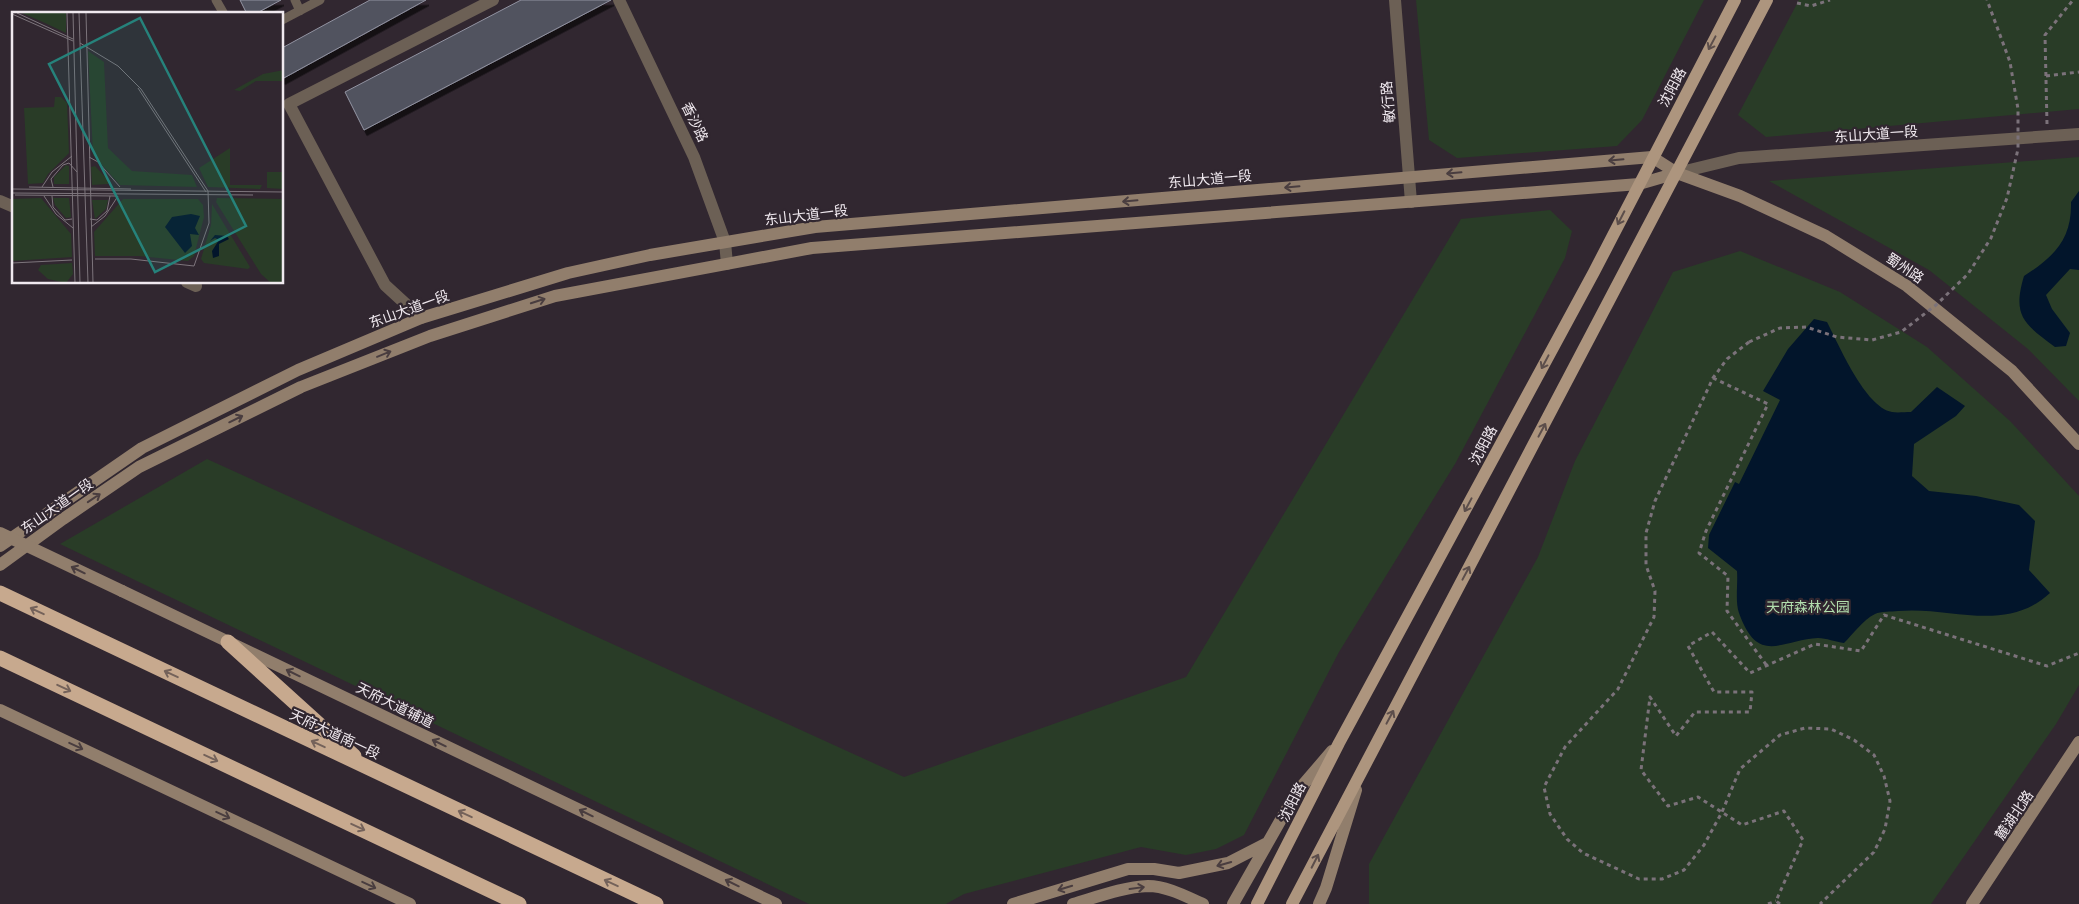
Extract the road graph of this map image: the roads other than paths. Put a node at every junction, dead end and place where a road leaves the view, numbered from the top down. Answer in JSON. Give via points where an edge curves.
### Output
{"nodes":[{"id":1,"x":216,"y":0,"type":"edge"},
{"id":2,"x":295,"y":0,"type":"edge"},
{"id":3,"x":320,"y":0,"type":"edge"},
{"id":4,"x":493,"y":0,"type":"edge"},
{"id":5,"x":619,"y":0,"type":"edge"},
{"id":6,"x":1395,"y":0,"type":"edge"},
{"id":7,"x":1735,"y":0,"type":"edge"},
{"id":8,"x":1767,"y":0,"type":"edge"},
{"id":9,"x":300,"y":10,"type":"junction"},
{"id":10,"x":223,"y":12,"type":"edge"},
{"id":11,"x":284,"y":19,"type":"edge"},
{"id":12,"x":2079,"y":134,"type":"edge"},
{"id":13,"x":1652,"y":157,"type":"junction"},
{"id":14,"x":1677,"y":173,"type":"junction"},
{"id":15,"x":1409,"y":178,"type":"junction"},
{"id":16,"x":1639,"y":184,"type":"junction"},
{"id":17,"x":0,"y":201,"type":"edge"},
{"id":18,"x":1411,"y":202,"type":"junction"},
{"id":19,"x":12,"y":206,"type":"edge"},
{"id":20,"x":725,"y":242,"type":"junction"},
{"id":21,"x":727,"y":264,"type":"junction"},
{"id":22,"x":421,"y":318,"type":"junction"},
{"id":23,"x":2079,"y":444,"type":"edge"},
{"id":24,"x":0,"y":533,"type":"edge"},
{"id":25,"x":0,"y":546,"type":"edge"},
{"id":26,"x":0,"y":565,"type":"edge"},
{"id":27,"x":0,"y":593,"type":"edge"},
{"id":28,"x":228,"y":642,"type":"junction"},
{"id":29,"x":0,"y":658,"type":"edge"},
{"id":30,"x":0,"y":710,"type":"edge"},
{"id":31,"x":2079,"y":742,"type":"edge"},
{"id":32,"x":1339,"y":743,"type":"junction"},
{"id":33,"x":366,"y":767,"type":"junction"},
{"id":34,"x":1362,"y":769,"type":"junction"},
{"id":35,"x":1267,"y":843,"type":"junction"},
{"id":36,"x":1326,"y":888,"type":"junction"},
{"id":37,"x":410,"y":904,"type":"edge"},
{"id":38,"x":519,"y":904,"type":"edge"},
{"id":39,"x":656,"y":904,"type":"edge"},
{"id":40,"x":776,"y":904,"type":"edge"},
{"id":41,"x":1013,"y":904,"type":"edge"},
{"id":42,"x":1073,"y":904,"type":"edge"},
{"id":43,"x":1204,"y":904,"type":"edge"},
{"id":44,"x":1233,"y":904,"type":"edge"},
{"id":45,"x":1256,"y":904,"type":"edge"},
{"id":46,"x":1292,"y":904,"type":"edge"},
{"id":47,"x":1319,"y":904,"type":"edge"},
{"id":48,"x":1330,"y":904,"type":"edge"},
{"id":49,"x":1972,"y":904,"type":"edge"}],
"edges":[{"from":1,"to":10,"type":"lane"},
{"from":2,"to":9,"type":"lane"},
{"from":3,"to":9,"type":"lane"},
{"from":4,"to":22,"type":"street","via":[[289,104],[385,284]]},
{"from":5,"to":20,"type":"street","name":"香沙路","via":[[694,157]]},
{"from":6,"to":15,"type":"street","name":"敏行路"},
{"from":7,"to":13,"type":"main road","name":"沈阳路","one_way":true},
{"from":8,"to":14,"type":"main road"},
{"from":9,"to":11,"type":"lane"},
{"from":12,"to":14,"type":"street","name":"东山大道一段","via":[[1739,158]]},
{"from":13,"to":14,"type":"street"},
{"from":13,"to":15,"type":"street","name":"东山大道一段","one_way":true},
{"from":13,"to":16,"type":"main road","name":"沈阳路"},
{"from":14,"to":16,"type":"street","name":"东山大道一段"},
{"from":14,"to":23,"type":"street","name":"蜀州路","via":[[1740,196],[1826,236],[1907,286],[2012,371]]},
{"from":34,"to":14,"type":"main road","one_way":true},
{"from":15,"to":18,"type":"street","name":"敏行路"},
{"from":15,"to":20,"type":"street","name":"东山大道一段","one_way":true,"via":[[815,227]]},
{"from":16,"to":18,"type":"street","name":"东山大道一段"},
{"from":16,"to":32,"type":"main road","name":"沈阳路","one_way":true},
{"from":17,"to":19,"type":"street"},
{"from":18,"to":21,"type":"street","name":"东山大道一段","via":[[812,248]]},
{"from":20,"to":21,"type":"street","name":"香沙路"},
{"from":20,"to":22,"type":"street","name":"东山大道一段","via":[[568,273]]},
{"from":26,"to":21,"type":"street","name":"东山大道一段","one_way":true,"via":[[139,467],[301,387],[430,336],[556,296]]},
{"from":22,"to":25,"type":"street","name":"东山大道一段","via":[[298,370],[142,448]]},
{"from":28,"to":24,"type":"street","name":"天府大道辅道","one_way":true,"bridge":true},
{"from":33,"to":27,"type":"highway","name":"天府大道南一段","one_way":true},
{"from":28,"to":33,"type":"highway"},
{"from":40,"to":28,"type":"street","name":"天府大道辅道","one_way":true},
{"from":29,"to":38,"type":"highway","one_way":true},
{"from":30,"to":37,"type":"street","one_way":true},
{"from":31,"to":49,"type":"street","name":"麓湖北路"},
{"from":32,"to":35,"type":"street","via":[[1296,794]]},
{"from":32,"to":45,"type":"main road","name":"沈阳路"},
{"from":39,"to":33,"type":"highway","name":"天府大道南一段","one_way":true},
{"from":34,"to":36,"type":"street"},
{"from":46,"to":34,"type":"main road","one_way":true},
{"from":35,"to":41,"type":"street","one_way":true,"via":[[1228,863],[1180,873],[1128,869]]},
{"from":35,"to":44,"type":"street"},
{"from":36,"to":47,"type":"street"},
{"from":36,"to":48,"type":"street"},
{"from":42,"to":43,"type":"street","one_way":true,"via":[[1150,886]]}]}
